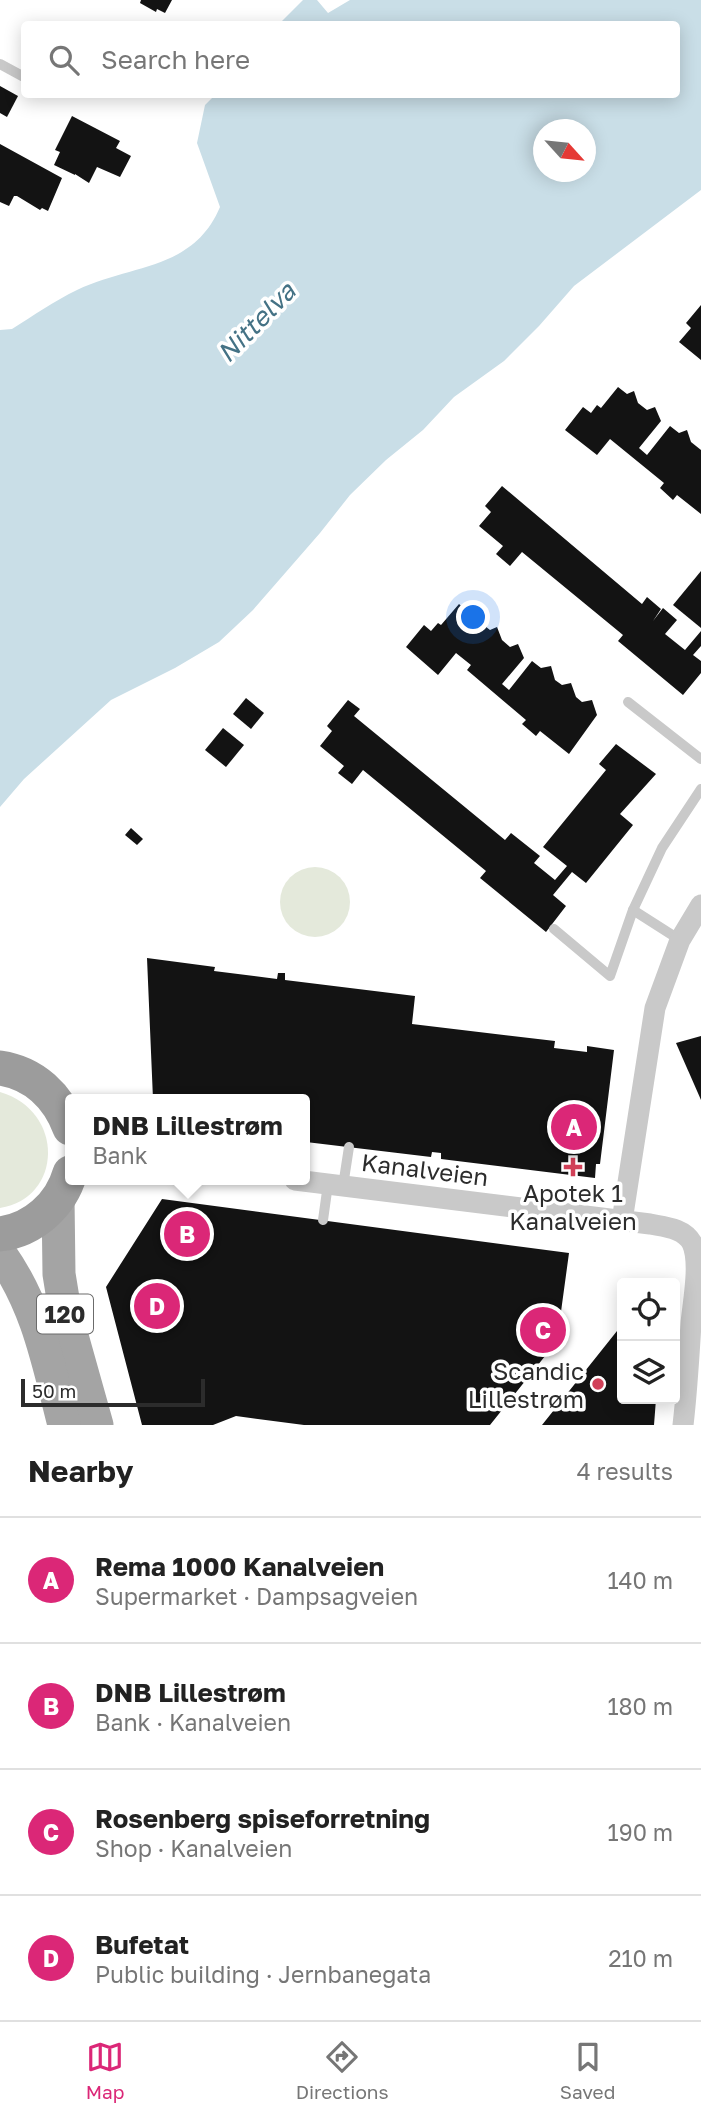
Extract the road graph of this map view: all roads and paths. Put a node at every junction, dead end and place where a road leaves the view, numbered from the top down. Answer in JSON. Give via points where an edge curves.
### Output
{"nodes":[{"id":1,"x":0,"y":64,"type":"edge"},
{"id":2,"x":21,"y":75,"type":"edge"},
{"id":3,"x":628,"y":702,"type":"dead end"},
{"id":4,"x":701,"y":760,"type":"edge"},
{"id":5,"x":701,"y":789,"type":"edge"},
{"id":6,"x":701,"y":905,"type":"edge"},
{"id":7,"x":633,"y":910,"type":"junction"},
{"id":8,"x":554,"y":929,"type":"dead end"},
{"id":9,"x":680,"y":940,"type":"junction"},
{"id":10,"x":0,"y":1040,"type":"edge"},
{"id":11,"x":16,"y":1074,"type":"edge"},
{"id":12,"x":65,"y":1115,"type":"edge"},
{"id":13,"x":349,"y":1147,"type":"dead end"},
{"id":14,"x":310,"y":1182,"type":"edge"},
{"id":15,"x":65,"y":1184,"type":"edge"},
{"id":16,"x":66,"y":1185,"type":"edge"},
{"id":17,"x":336,"y":1185,"type":"junction"},
{"id":18,"x":323,"y":1220,"type":"dead end"},
{"id":19,"x":622,"y":1221,"type":"junction"},
{"id":20,"x":0,"y":1234,"type":"edge"},
{"id":21,"x":0,"y":1253,"type":"edge"},
{"id":22,"x":64,"y":1425,"type":"edge"},
{"id":23,"x":97,"y":1425,"type":"edge"},
{"id":24,"x":683,"y":1425,"type":"edge"}],
"edges":[{"from":1,"to":2,"type":"lane"},
{"from":3,"to":4,"type":"lane"},
{"from":5,"to":7,"type":"lane","via":[[662,848]]},
{"from":6,"to":9,"type":"street"},
{"from":7,"to":8,"type":"lane","via":[[610,976]]},
{"from":7,"to":9,"type":"lane"},
{"from":9,"to":19,"type":"street","via":[[656,1008]]},
{"from":10,"to":11,"type":"highway"},
{"from":11,"to":12,"type":"highway","via":[[56,1100]]},
{"from":13,"to":17,"type":"lane"},
{"from":14,"to":17,"type":"street","name":"Kanalveien"},
{"from":15,"to":20,"type":"highway","via":[[44,1214],[27,1226]]},
{"from":16,"to":23,"type":"main road","number":"120","via":[[59,1274]]},
{"from":17,"to":18,"type":"lane"},
{"from":17,"to":19,"type":"street","name":"Kanalveien"},
{"from":19,"to":24,"type":"street","name":"Kanalveien","via":[[673,1228],[692,1242],[696,1281]]},
{"from":21,"to":22,"type":"main road","number":"120","via":[[23,1287],[37,1321]]}]}
